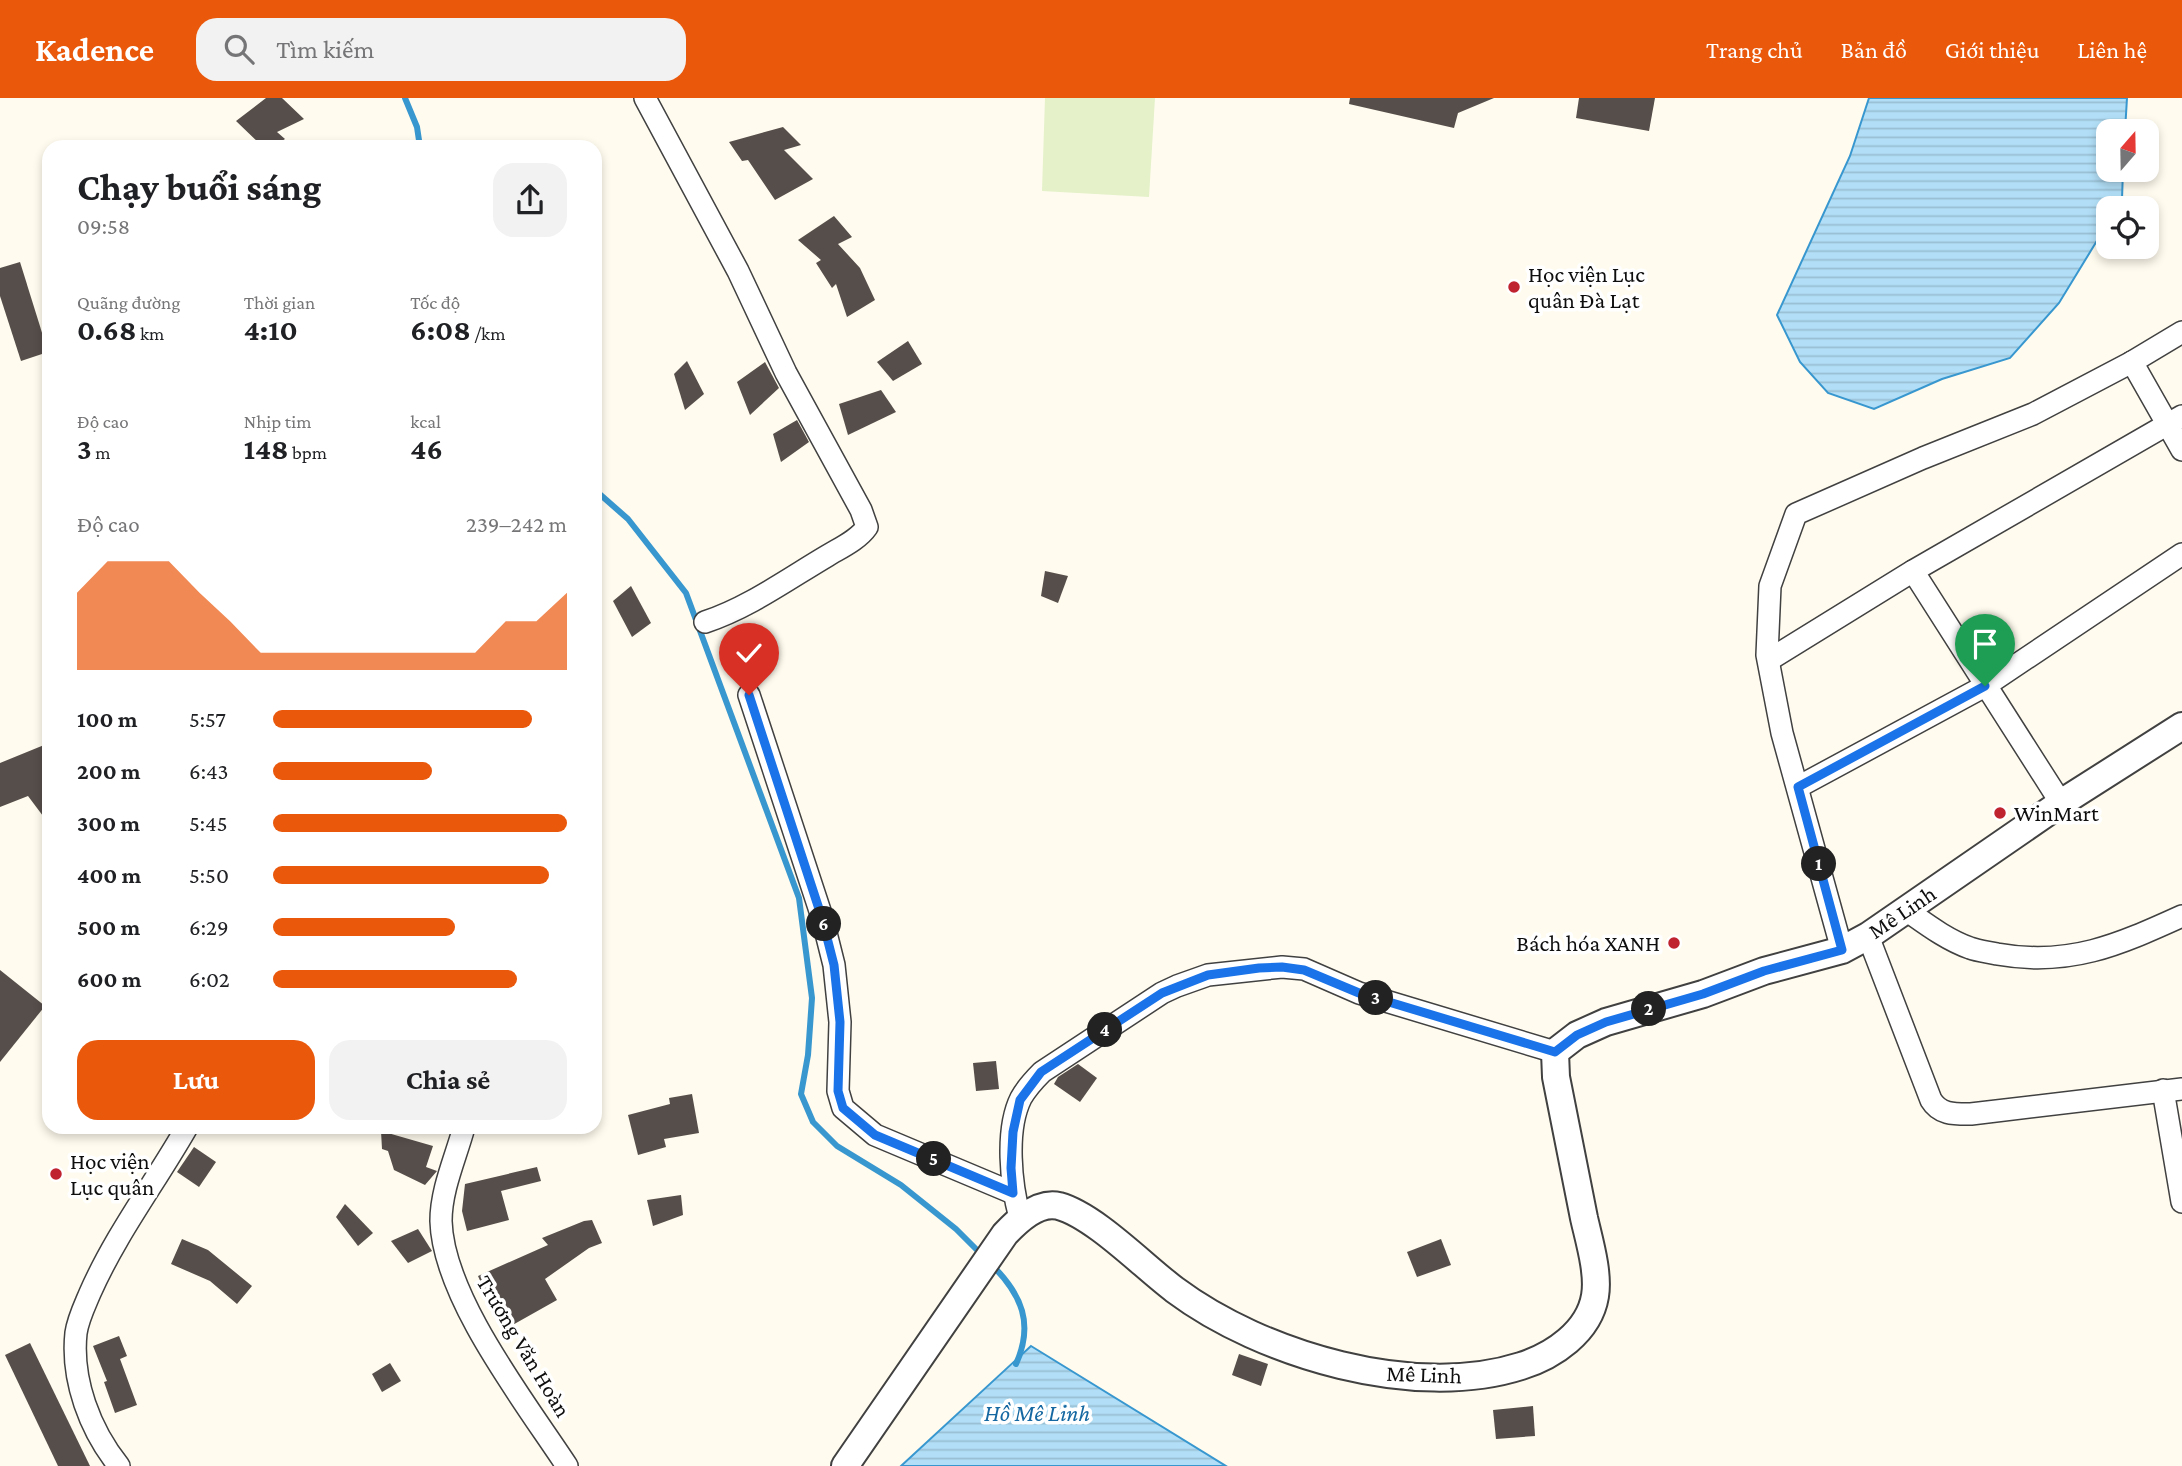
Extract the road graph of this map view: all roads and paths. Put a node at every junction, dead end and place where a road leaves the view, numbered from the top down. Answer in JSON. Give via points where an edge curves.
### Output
{"nodes":[{"id":1,"x":645,"y":98,"type":"edge"},
{"id":2,"x":2182,"y":332,"type":"edge"},
{"id":3,"x":2132,"y":362,"type":"junction"},
{"id":4,"x":2174,"y":421,"type":"edge"},
{"id":5,"x":2182,"y":450,"type":"edge"},
{"id":6,"x":2182,"y":554,"type":"edge"},
{"id":7,"x":1913,"y":571,"type":"junction"},
{"id":8,"x":705,"y":622,"type":"dead end"},
{"id":9,"x":1769,"y":660,"type":"junction"},
{"id":10,"x":1985,"y":686,"type":"junction"},
{"id":11,"x":749,"y":695,"type":"dead end"},
{"id":12,"x":2182,"y":726,"type":"edge"},
{"id":13,"x":1798,"y":787,"type":"junction"},
{"id":14,"x":2061,"y":803,"type":"junction"},
{"id":15,"x":1906,"y":910,"type":"junction"},
{"id":16,"x":2182,"y":917,"type":"edge"},
{"id":17,"x":1868,"y":936,"type":"junction"},
{"id":18,"x":1842,"y":950,"type":"junction"},
{"id":19,"x":1555,"y":1052,"type":"junction"},
{"id":20,"x":2173,"y":1090,"type":"edge"},
{"id":21,"x":183,"y":1134,"type":"edge"},
{"id":22,"x":462,"y":1134,"type":"edge"},
{"id":23,"x":2182,"y":1202,"type":"edge"},
{"id":24,"x":1013,"y":1215,"type":"junction"},
{"id":25,"x":120,"y":1466,"type":"edge"},
{"id":26,"x":567,"y":1466,"type":"edge"},
{"id":27,"x":845,"y":1466,"type":"edge"}],
"edges":[{"from":1,"to":8,"type":"street","via":[[867,527],[787,580]]},
{"from":2,"to":3,"type":"street"},
{"from":3,"to":4,"type":"street"},
{"from":3,"to":9,"type":"street","via":[[2033,414],[1796,514],[1770,586]]},
{"from":4,"to":5,"type":"street"},
{"from":4,"to":7,"type":"street"},
{"from":6,"to":10,"type":"street"},
{"from":7,"to":9,"type":"street"},
{"from":7,"to":10,"type":"street"},
{"from":9,"to":13,"type":"street","via":[[1782,733]]},
{"from":10,"to":13,"type":"street"},
{"from":10,"to":14,"type":"street"},
{"from":11,"to":24,"type":"street","via":[[834,965],[840,1022],[838,1091],[843,1108],[875,1135]]},
{"from":12,"to":14,"type":"street","name":"Mê Linh"},
{"from":13,"to":18,"type":"street"},
{"from":14,"to":15,"type":"street","name":"Mê Linh"},
{"from":15,"to":16,"type":"street","via":[[1971,949],[2038,959],[2100,951]]},
{"from":15,"to":17,"type":"street","name":"Mê Linh"},
{"from":17,"to":18,"type":"street","name":"Mê Linh"},
{"from":17,"to":20,"type":"street","via":[[1936,1108],[1971,1114]]},
{"from":18,"to":19,"type":"street","name":"Mê Linh","via":[[1606,1022]]},
{"from":19,"to":24,"type":"street","via":[[1359,993],[1304,970],[1259,968],[1208,975],[1162,993],[1041,1072],[1020,1100],[1013,1132]]},
{"from":19,"to":24,"type":"street","name":"Mê Linh","via":[[1556,1077],[1594,1264],[1595,1296],[1578,1331],[1561,1346],[1498,1373],[1391,1376],[1337,1364],[1265,1339],[1190,1301],[1078,1214],[1056,1205]]},
{"from":20,"to":23,"type":"street"},
{"from":21,"to":25,"type":"street","via":[[103,1265],[76,1331],[76,1359],[91,1422]]},
{"from":22,"to":26,"type":"street","name":"Trương Văn Hoàn","via":[[441,1218],[456,1287]]},
{"from":24,"to":27,"type":"street"}]}
